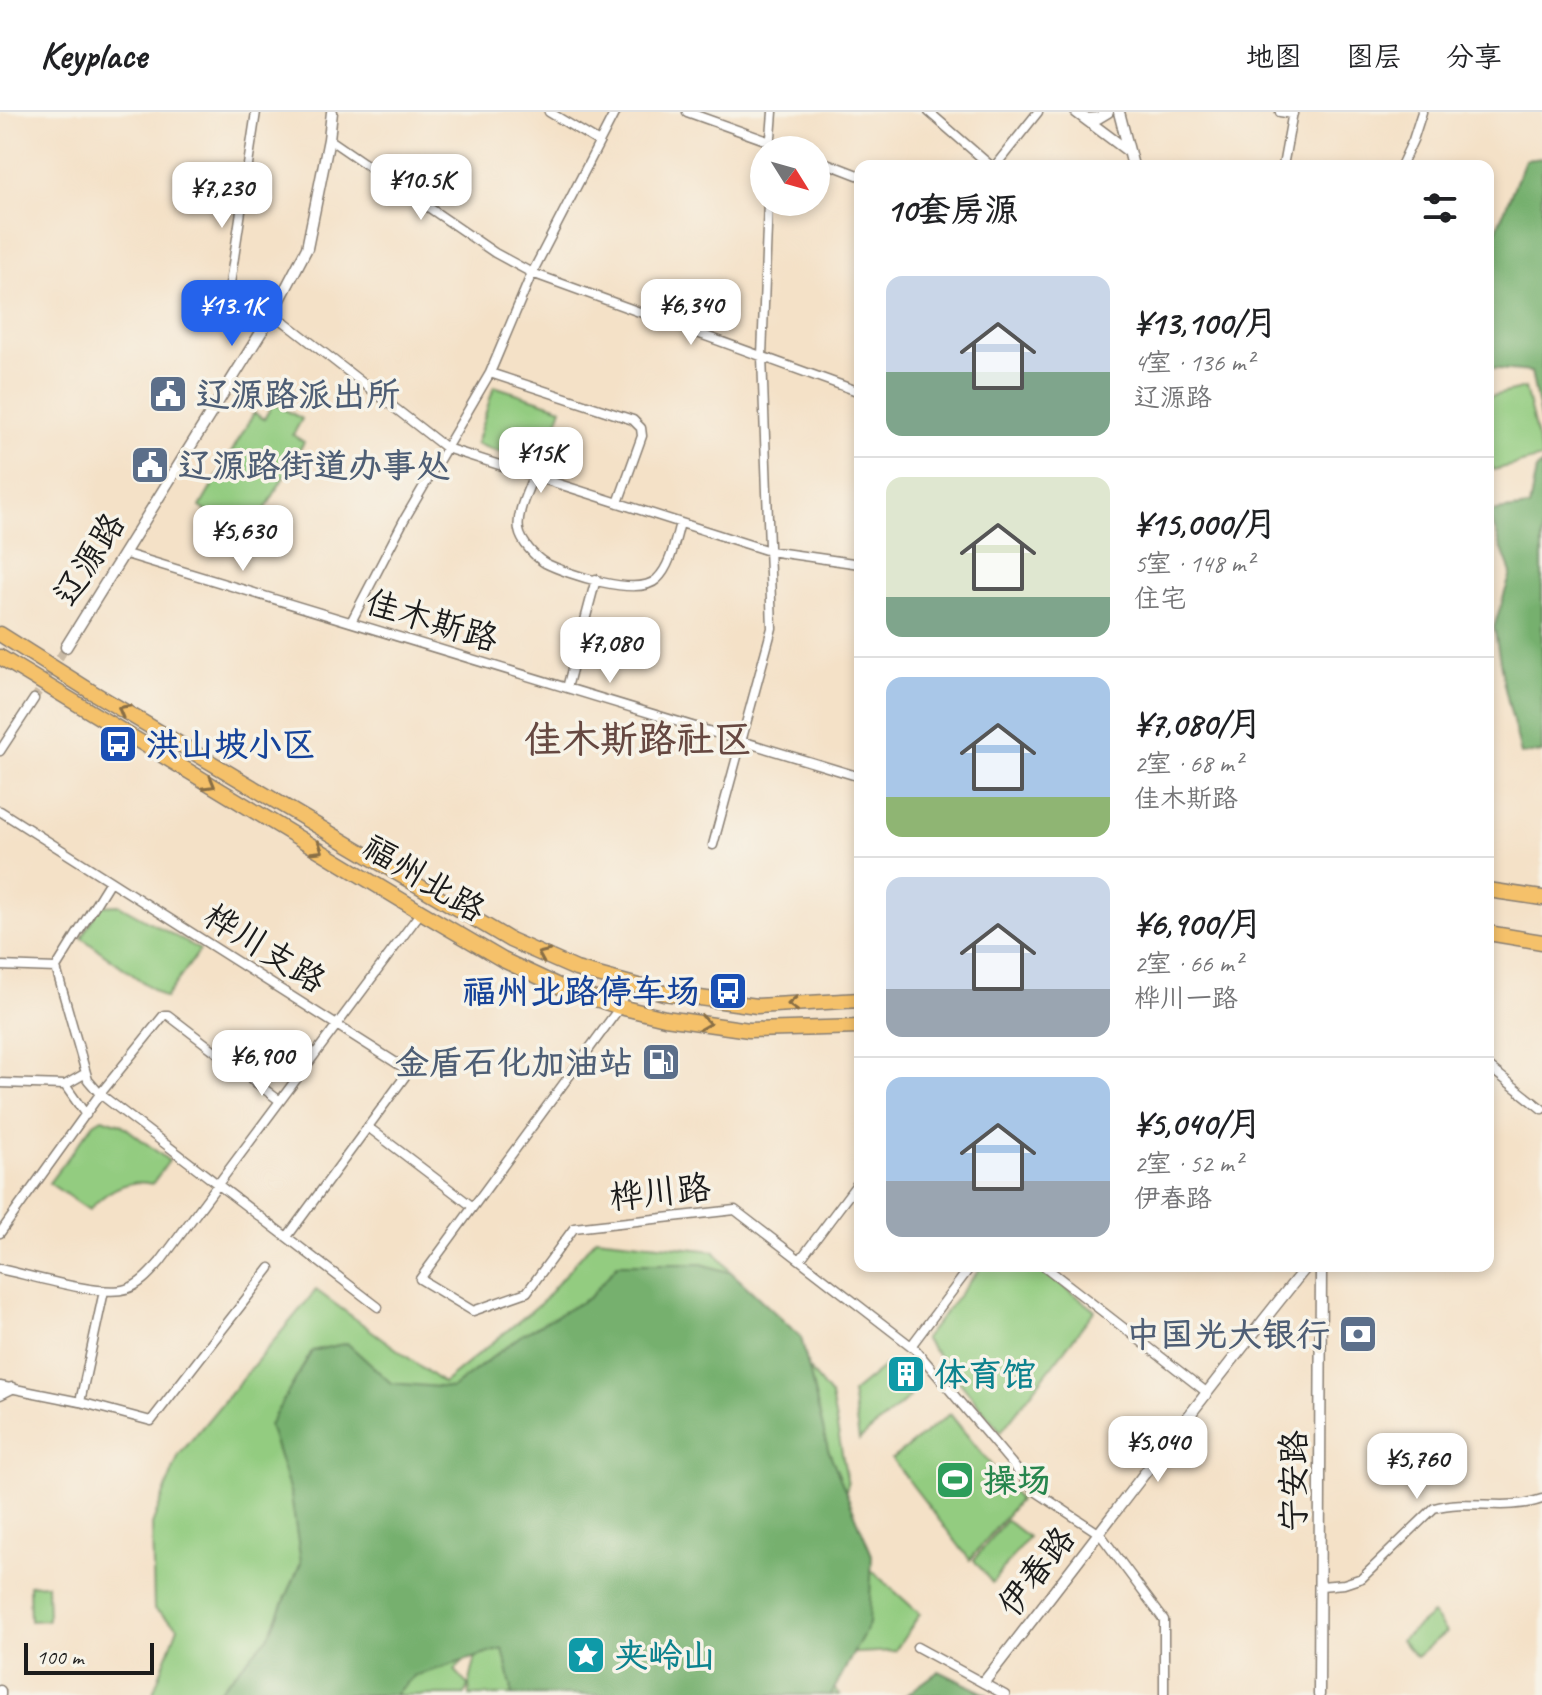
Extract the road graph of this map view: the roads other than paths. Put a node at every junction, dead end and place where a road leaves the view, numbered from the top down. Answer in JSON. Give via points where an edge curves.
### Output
{"nodes":[{"id":1,"x":256,"y":112,"type":"edge"},
{"id":2,"x":332,"y":112,"type":"edge"},
{"id":3,"x":549,"y":112,"type":"edge"},
{"id":4,"x":615,"y":112,"type":"edge"},
{"id":5,"x":687,"y":112,"type":"edge"},
{"id":6,"x":773,"y":112,"type":"edge"},
{"id":7,"x":929,"y":112,"type":"edge"},
{"id":8,"x":1038,"y":112,"type":"edge"},
{"id":9,"x":1108,"y":112,"type":"edge"},
{"id":10,"x":1119,"y":112,"type":"edge"},
{"id":11,"x":1280,"y":112,"type":"edge"},
{"id":12,"x":1422,"y":112,"type":"edge"},
{"id":13,"x":1293,"y":113,"type":"edge"},
{"id":14,"x":1081,"y":116,"type":"edge"},
{"id":15,"x":772,"y":136,"type":"edge"},
{"id":16,"x":750,"y":138,"type":"edge"},
{"id":17,"x":329,"y":139,"type":"junction"},
{"id":18,"x":599,"y":142,"type":"junction"},
{"id":19,"x":1128,"y":151,"type":"junction"},
{"id":20,"x":986,"y":160,"type":"edge"},
{"id":21,"x":998,"y":160,"type":"edge"},
{"id":22,"x":1131,"y":160,"type":"edge"},
{"id":23,"x":1284,"y":160,"type":"edge"},
{"id":24,"x":1404,"y":160,"type":"edge"},
{"id":25,"x":830,"y":164,"type":"edge"},
{"id":26,"x":854,"y":174,"type":"edge"},
{"id":27,"x":767,"y":216,"type":"edge"},
{"id":28,"x":532,"y":273,"type":"junction"},
{"id":29,"x":273,"y":313,"type":"junction"},
{"id":30,"x":762,"y":356,"type":"junction"},
{"id":31,"x":490,"y":373,"type":"junction"},
{"id":32,"x":854,"y":390,"type":"edge"},
{"id":33,"x":446,"y":448,"type":"junction"},
{"id":34,"x":533,"y":476,"type":"junction"},
{"id":35,"x":618,"y":503,"type":"junction"},
{"id":36,"x":680,"y":523,"type":"junction"},
{"id":37,"x":769,"y":551,"type":"junction"},
{"id":38,"x":126,"y":554,"type":"junction"},
{"id":39,"x":854,"y":563,"type":"edge"},
{"id":40,"x":596,"y":579,"type":"junction"},
{"id":41,"x":351,"y":622,"type":"junction"},
{"id":42,"x":0,"y":634,"type":"edge"},
{"id":43,"x":66,"y":647,"type":"tunnel mouth"},
{"id":44,"x":0,"y":657,"type":"edge"},
{"id":45,"x":567,"y":688,"type":"junction"},
{"id":46,"x":34,"y":699,"type":"tunnel mouth"},
{"id":47,"x":743,"y":742,"type":"junction"},
{"id":48,"x":0,"y":751,"type":"edge"},
{"id":49,"x":854,"y":775,"type":"edge"},
{"id":50,"x":0,"y":811,"type":"edge"},
{"id":51,"x":713,"y":845,"type":"dead end"},
{"id":52,"x":110,"y":881,"type":"junction"},
{"id":53,"x":1494,"y":891,"type":"edge"},
{"id":54,"x":1542,"y":898,"type":"edge"},
{"id":55,"x":421,"y":912,"type":"junction"},
{"id":56,"x":1494,"y":934,"type":"edge"},
{"id":57,"x":1541,"y":942,"type":"edge"},
{"id":58,"x":0,"y":966,"type":"edge"},
{"id":59,"x":56,"y":968,"type":"junction"},
{"id":60,"x":626,"y":983,"type":"junction"},
{"id":61,"x":854,"y":1000,"type":"edge"},
{"id":62,"x":620,"y":1007,"type":"junction"},
{"id":63,"x":338,"y":1025,"type":"junction"},
{"id":64,"x":854,"y":1027,"type":"edge"},
{"id":65,"x":1494,"y":1071,"type":"edge"},
{"id":66,"x":86,"y":1073,"type":"junction"},
{"id":67,"x":0,"y":1083,"type":"edge"},
{"id":68,"x":65,"y":1085,"type":"junction"},
{"id":69,"x":100,"y":1094,"type":"junction"},
{"id":70,"x":280,"y":1101,"type":"junction"},
{"id":71,"x":1542,"y":1109,"type":"edge"},
{"id":72,"x":86,"y":1115,"type":"junction"},
{"id":73,"x":368,"y":1127,"type":"junction"},
{"id":74,"x":218,"y":1184,"type":"junction"},
{"id":75,"x":854,"y":1188,"type":"edge"},
{"id":76,"x":473,"y":1207,"type":"junction"},
{"id":77,"x":0,"y":1233,"type":"edge"},
{"id":78,"x":287,"y":1237,"type":"junction"},
{"id":79,"x":800,"y":1260,"type":"junction"},
{"id":80,"x":270,"y":1268,"type":"dead end"},
{"id":81,"x":0,"y":1269,"type":"edge"},
{"id":82,"x":966,"y":1272,"type":"edge"},
{"id":83,"x":1052,"y":1272,"type":"edge"},
{"id":84,"x":1302,"y":1272,"type":"edge"},
{"id":85,"x":1321,"y":1272,"type":"edge"},
{"id":86,"x":104,"y":1291,"type":"junction"},
{"id":87,"x":378,"y":1307,"type":"dead end"},
{"id":88,"x":911,"y":1346,"type":"junction"},
{"id":89,"x":6,"y":1387,"type":"edge"},
{"id":90,"x":1205,"y":1391,"type":"junction"},
{"id":91,"x":0,"y":1394,"type":"edge"},
{"id":92,"x":80,"y":1402,"type":"junction"},
{"id":93,"x":1542,"y":1499,"type":"edge"},
{"id":94,"x":1100,"y":1534,"type":"junction"},
{"id":95,"x":1321,"y":1586,"type":"junction"},
{"id":96,"x":917,"y":1647,"type":"dead end"},
{"id":97,"x":984,"y":1682,"type":"junction"},
{"id":98,"x":1005,"y":1695,"type":"edge"},
{"id":99,"x":1164,"y":1695,"type":"edge"},
{"id":100,"x":1319,"y":1695,"type":"edge"}],
"edges":[{"from":1,"to":29,"type":"street","via":[[230,284]]},
{"from":2,"to":17,"type":"street","name":"辽源路"},
{"from":3,"to":18,"type":"street"},
{"from":4,"to":18,"type":"street"},
{"from":5,"to":16,"type":"street"},
{"from":6,"to":15,"type":"street"},
{"from":7,"to":20,"type":"street"},
{"from":8,"to":21,"type":"street"},
{"from":9,"to":14,"type":"street","via":[[1098,118]]},
{"from":10,"to":19,"type":"street"},
{"from":11,"to":13,"type":"street"},
{"from":12,"to":24,"type":"street"},
{"from":13,"to":23,"type":"street"},
{"from":14,"to":19,"type":"street"},
{"from":17,"to":28,"type":"street"},
{"from":17,"to":29,"type":"street","name":"辽源路","via":[[307,248]]},
{"from":18,"to":28,"type":"street"},
{"from":19,"to":22,"type":"street"},
{"from":25,"to":26,"type":"street"},
{"from":27,"to":30,"type":"street"},
{"from":28,"to":30,"type":"street"},
{"from":28,"to":31,"type":"street"},
{"from":29,"to":33,"type":"street"},
{"from":29,"to":38,"type":"street","name":"辽源路"},
{"from":30,"to":32,"type":"street"},
{"from":30,"to":37,"type":"street"},
{"from":31,"to":33,"type":"street"},
{"from":31,"to":35,"type":"street","via":[[633,420],[641,428]]},
{"from":33,"to":34,"type":"street"},
{"from":33,"to":41,"type":"street"},
{"from":34,"to":35,"type":"street"},
{"from":34,"to":40,"type":"street","via":[[519,518],[526,543],[544,562]]},
{"from":35,"to":36,"type":"street"},
{"from":36,"to":37,"type":"street"},
{"from":36,"to":40,"type":"street","via":[[658,579],[644,587]]},
{"from":37,"to":39,"type":"street"},
{"from":37,"to":47,"type":"street","via":[[772,628]]},
{"from":38,"to":41,"type":"street","name":"佳木斯路"},
{"from":38,"to":43,"type":"street","name":"辽源路"},
{"from":40,"to":45,"type":"street"},
{"from":41,"to":45,"type":"street","name":"佳木斯路"},
{"from":60,"to":42,"type":"main road","name":"福州北路","one_way":true,"via":[[576,969],[510,940]]},
{"from":44,"to":55,"type":"main road","name":"福州北路","one_way":true},
{"from":45,"to":47,"type":"street","name":"佳木斯路"},
{"from":46,"to":48,"type":"street"},
{"from":47,"to":49,"type":"street","name":"佳木斯路"},
{"from":47,"to":51,"type":"street"},
{"from":50,"to":52,"type":"street","name":"桦川支路"},
{"from":52,"to":59,"type":"street"},
{"from":52,"to":63,"type":"street","name":"桦川支路"},
{"from":53,"to":54,"type":"main road"},
{"from":55,"to":62,"type":"main road","name":"福州北路","via":[[503,960]]},
{"from":55,"to":63,"type":"street"},
{"from":56,"to":57,"type":"main road"},
{"from":58,"to":59,"type":"street"},
{"from":59,"to":66,"type":"street"},
{"from":61,"to":60,"type":"main road","name":"福州北路","one_way":true,"via":[[757,1006]]},
{"from":60,"to":62,"type":"street","name":"桦川路"},
{"from":62,"to":64,"type":"main road","name":"福州北路","one_way":true,"via":[[749,1030]]},
{"from":62,"to":76,"type":"street","name":"桦川路"},
{"from":63,"to":70,"type":"street"},
{"from":63,"to":73,"type":"street","name":"桦川支路","via":[[409,1071]]},
{"from":65,"to":71,"type":"street"},
{"from":66,"to":68,"type":"street"},
{"from":66,"to":69,"type":"street"},
{"from":67,"to":68,"type":"street"},
{"from":68,"to":72,"type":"street"},
{"from":69,"to":70,"type":"street","via":[[168,1015]]},
{"from":69,"to":72,"type":"street"},
{"from":69,"to":74,"type":"street"},
{"from":70,"to":74,"type":"street"},
{"from":72,"to":77,"type":"street"},
{"from":73,"to":76,"type":"street"},
{"from":73,"to":78,"type":"street","name":"桦川支路"},
{"from":74,"to":78,"type":"street"},
{"from":74,"to":86,"type":"street","via":[[149,1274],[122,1291]]},
{"from":75,"to":79,"type":"street"},
{"from":76,"to":79,"type":"street","name":"桦川路","via":[[420,1279],[473,1311],[527,1292],[574,1228],[735,1210]]},
{"from":78,"to":87,"type":"street"},
{"from":79,"to":88,"type":"street","name":"桦川路"},
{"from":80,"to":92,"type":"street","via":[[151,1421]]},
{"from":81,"to":86,"type":"street"},
{"from":82,"to":88,"type":"street"},
{"from":83,"to":90,"type":"street"},
{"from":84,"to":90,"type":"street","name":"伊春路"},
{"from":85,"to":95,"type":"street","name":"宁安路"},
{"from":86,"to":92,"type":"street"},
{"from":88,"to":94,"type":"street","name":"桦川路","via":[[1035,1491]]},
{"from":89,"to":91,"type":"street"},
{"from":89,"to":92,"type":"street"},
{"from":90,"to":94,"type":"street","name":"伊春路"},
{"from":93,"to":95,"type":"street","via":[[1523,1506],[1434,1508],[1362,1578]]},
{"from":94,"to":97,"type":"street","name":"伊春路"},
{"from":94,"to":99,"type":"street","name":"桦川路","via":[[1164,1620]]},
{"from":95,"to":100,"type":"street","name":"宁安路"},
{"from":96,"to":97,"type":"street"},
{"from":97,"to":98,"type":"street"}]}
